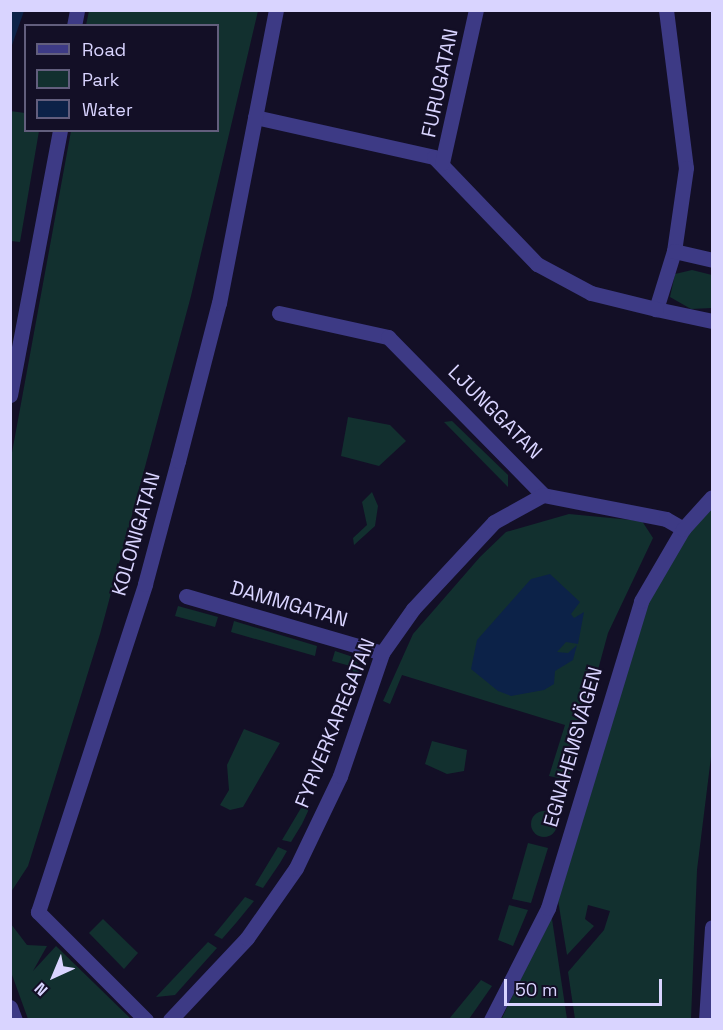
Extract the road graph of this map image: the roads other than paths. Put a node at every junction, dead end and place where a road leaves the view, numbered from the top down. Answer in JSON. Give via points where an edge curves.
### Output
{"nodes":[{"id":1,"x":276,"y":10,"type":"edge"},
{"id":2,"x":476,"y":10,"type":"edge"},
{"id":3,"x":666,"y":10,"type":"edge"},
{"id":4,"x":255,"y":117,"type":"junction"},
{"id":5,"x":60,"y":132,"type":"edge"},
{"id":6,"x":442,"y":163,"type":"junction"},
{"id":7,"x":674,"y":251,"type":"junction"},
{"id":8,"x":712,"y":260,"type":"edge"},
{"id":9,"x":656,"y":309,"type":"junction"},
{"id":10,"x":279,"y":313,"type":"dead end"},
{"id":11,"x":712,"y":321,"type":"edge"},
{"id":12,"x":10,"y":395,"type":"edge"},
{"id":13,"x":543,"y":495,"type":"junction"},
{"id":14,"x":712,"y":497,"type":"edge"},
{"id":15,"x":683,"y":529,"type":"junction"},
{"id":16,"x":186,"y":596,"type":"dead end"},
{"id":17,"x":382,"y":653,"type":"junction"},
{"id":18,"x":712,"y":927,"type":"edge"},
{"id":19,"x":10,"y":1007,"type":"edge"},
{"id":20,"x":708,"y":1015,"type":"edge"},
{"id":21,"x":15,"y":1020,"type":"edge"},
{"id":22,"x":146,"y":1020,"type":"edge"},
{"id":23,"x":170,"y":1020,"type":"edge"},
{"id":24,"x":491,"y":1020,"type":"edge"}],
"edges":[{"from":1,"to":4,"type":"street","name":"KOLONIGATAN"},
{"from":2,"to":6,"type":"street","name":"FURUGATAN"},
{"from":3,"to":7,"type":"street","via":[[686,168]]},
{"from":4,"to":6,"type":"street","via":[[428,154]]},
{"from":4,"to":22,"type":"street","name":"KOLONIGATAN","via":[[219,303],[145,584],[38,912]]},
{"from":5,"to":12,"type":"street"},
{"from":6,"to":9,"type":"street","via":[[537,264],[591,293]]},
{"from":7,"to":8,"type":"street"},
{"from":7,"to":9,"type":"street"},
{"from":9,"to":11,"type":"street"},
{"from":10,"to":13,"type":"street","name":"LJUNGGATAN","via":[[388,337]]},
{"from":13,"to":15,"type":"street","via":[[666,519]]},
{"from":13,"to":17,"type":"street","name":"FYRVERKAREGATAN","via":[[494,522],[471,543]]},
{"from":14,"to":15,"type":"street","name":"EGNAHEMSVÄGEN"},
{"from":15,"to":24,"type":"street","name":"EGNAHEMSVÄGEN","via":[[641,601],[548,908]]},
{"from":16,"to":17,"type":"street","name":"DAMMGATAN"},
{"from":17,"to":23,"type":"street","name":"FYRVERKAREGATAN","via":[[340,777],[296,868],[247,938]]},
{"from":18,"to":20,"type":"street"},
{"from":19,"to":21,"type":"street"}]}
